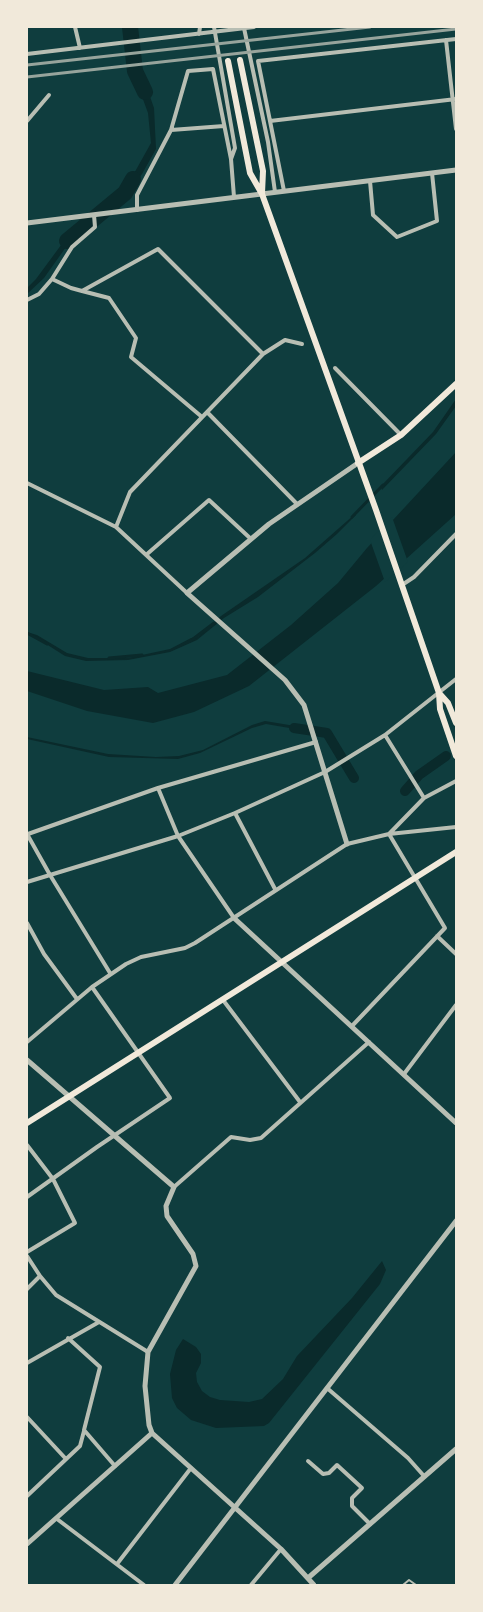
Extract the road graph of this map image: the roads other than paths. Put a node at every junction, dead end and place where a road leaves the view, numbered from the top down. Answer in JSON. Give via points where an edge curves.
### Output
{"nodes":[{"id":1,"x":75,"y":27,"type":"edge"},
{"id":2,"x":200,"y":27,"type":"edge"},
{"id":3,"x":214,"y":27,"type":"edge"},
{"id":4,"x":243,"y":27,"type":"edge"},
{"id":5,"x":252,"y":27,"type":"edge"},
{"id":6,"x":199,"y":33,"type":"junction"},
{"id":7,"x":456,"y":39,"type":"edge"},
{"id":8,"x":446,"y":40,"type":"junction"},
{"id":9,"x":80,"y":48,"type":"junction"},
{"id":10,"x":27,"y":54,"type":"edge"},
{"id":11,"x":240,"y":60,"type":"dead end"},
{"id":12,"x":228,"y":61,"type":"dead end"},
{"id":13,"x":49,"y":95,"type":"dead end"},
{"id":14,"x":454,"y":99,"type":"edge"},
{"id":15,"x":27,"y":121,"type":"edge"},
{"id":16,"x":270,"y":121,"type":"junction"},
{"id":17,"x":224,"y":126,"type":"junction"},
{"id":18,"x":456,"y":129,"type":"edge"},
{"id":19,"x":171,"y":130,"type":"junction"},
{"id":20,"x":231,"y":159,"type":"junction"},
{"id":21,"x":456,"y":171,"type":"edge"},
{"id":22,"x":432,"y":173,"type":"junction"},
{"id":23,"x":370,"y":181,"type":"junction"},
{"id":24,"x":284,"y":191,"type":"junction"},
{"id":25,"x":275,"y":192,"type":"junction"},
{"id":26,"x":262,"y":194,"type":"junction"},
{"id":27,"x":234,"y":197,"type":"junction"},
{"id":28,"x":138,"y":211,"type":"junction"},
{"id":29,"x":94,"y":215,"type":"junction"},
{"id":30,"x":27,"y":223,"type":"edge"},
{"id":31,"x":52,"y":279,"type":"junction"},
{"id":32,"x":82,"y":291,"type":"junction"},
{"id":33,"x":27,"y":300,"type":"edge"},
{"id":34,"x":302,"y":344,"type":"dead end"},
{"id":35,"x":263,"y":354,"type":"junction"},
{"id":36,"x":335,"y":368,"type":"dead end"},
{"id":37,"x":456,"y":384,"type":"edge"},
{"id":38,"x":207,"y":412,"type":"junction"},
{"id":39,"x":202,"y":417,"type":"junction"},
{"id":40,"x":401,"y":435,"type":"junction"},
{"id":41,"x":358,"y":462,"type":"junction"},
{"id":42,"x":27,"y":483,"type":"edge"},
{"id":43,"x":297,"y":504,"type":"junction"},
{"id":44,"x":116,"y":526,"type":"junction"},
{"id":45,"x":456,"y":534,"type":"edge"},
{"id":46,"x":251,"y":539,"type":"junction"},
{"id":47,"x":146,"y":555,"type":"junction"},
{"id":48,"x":402,"y":585,"type":"junction"},
{"id":49,"x":187,"y":593,"type":"junction"},
{"id":50,"x":456,"y":679,"type":"edge"},
{"id":51,"x":439,"y":693,"type":"junction"},
{"id":52,"x":456,"y":723,"type":"edge"},
{"id":53,"x":385,"y":735,"type":"junction"},
{"id":54,"x":316,"y":742,"type":"junction"},
{"id":55,"x":456,"y":756,"type":"edge"},
{"id":56,"x":326,"y":772,"type":"junction"},
{"id":57,"x":456,"y":781,"type":"edge"},
{"id":58,"x":158,"y":788,"type":"junction"},
{"id":59,"x":424,"y":798,"type":"junction"},
{"id":60,"x":235,"y":813,"type":"junction"},
{"id":61,"x":456,"y":827,"type":"edge"},
{"id":62,"x":28,"y":834,"type":"edge"},
{"id":63,"x":389,"y":834,"type":"junction"},
{"id":64,"x":178,"y":836,"type":"junction"},
{"id":65,"x":346,"y":844,"type":"junction"},
{"id":66,"x":456,"y":852,"type":"edge"},
{"id":67,"x":50,"y":875,"type":"junction"},
{"id":68,"x":416,"y":877,"type":"junction"},
{"id":69,"x":27,"y":882,"type":"edge"},
{"id":70,"x":275,"y":889,"type":"junction"},
{"id":71,"x":234,"y":918,"type":"junction"},
{"id":72,"x":27,"y":923,"type":"edge"},
{"id":73,"x":437,"y":936,"type":"junction"},
{"id":74,"x":456,"y":954,"type":"edge"},
{"id":75,"x":280,"y":962,"type":"junction"},
{"id":76,"x":110,"y":973,"type":"junction"},
{"id":77,"x":92,"y":987,"type":"junction"},
{"id":78,"x":222,"y":998,"type":"junction"},
{"id":79,"x":77,"y":999,"type":"junction"},
{"id":80,"x":456,"y":1005,"type":"edge"},
{"id":81,"x":352,"y":1026,"type":"junction"},
{"id":82,"x":27,"y":1042,"type":"edge"},
{"id":83,"x":369,"y":1042,"type":"junction"},
{"id":84,"x":139,"y":1051,"type":"junction"},
{"id":85,"x":27,"y":1060,"type":"edge"},
{"id":86,"x":404,"y":1074,"type":"junction"},
{"id":87,"x":69,"y":1096,"type":"junction"},
{"id":88,"x":300,"y":1102,"type":"junction"},
{"id":89,"x":455,"y":1120,"type":"edge"},
{"id":90,"x":27,"y":1123,"type":"edge"},
{"id":91,"x":115,"y":1135,"type":"junction"},
{"id":92,"x":27,"y":1145,"type":"edge"},
{"id":93,"x":53,"y":1179,"type":"junction"},
{"id":94,"x":174,"y":1186,"type":"junction"},
{"id":95,"x":27,"y":1197,"type":"edge"},
{"id":96,"x":456,"y":1221,"type":"edge"},
{"id":97,"x":27,"y":1254,"type":"edge"},
{"id":98,"x":40,"y":1276,"type":"junction"},
{"id":99,"x":27,"y":1289,"type":"edge"},
{"id":100,"x":99,"y":1322,"type":"junction"},
{"id":101,"x":68,"y":1338,"type":"junction"},
{"id":102,"x":148,"y":1352,"type":"junction"},
{"id":103,"x":27,"y":1363,"type":"edge"},
{"id":104,"x":327,"y":1388,"type":"junction"},
{"id":105,"x":27,"y":1417,"type":"edge"},
{"id":106,"x":32,"y":1422,"type":"junction"},
{"id":107,"x":27,"y":1427,"type":"edge"},
{"id":108,"x":84,"y":1430,"type":"junction"},
{"id":109,"x":152,"y":1433,"type":"junction"},
{"id":110,"x":456,"y":1449,"type":"edge"},
{"id":111,"x":66,"y":1460,"type":"junction"},
{"id":112,"x":308,"y":1461,"type":"dead end"},
{"id":113,"x":116,"y":1467,"type":"junction"},
{"id":114,"x":192,"y":1467,"type":"junction"},
{"id":115,"x":424,"y":1476,"type":"junction"},
{"id":116,"x":27,"y":1496,"type":"edge"},
{"id":117,"x":236,"y":1506,"type":"junction"},
{"id":118,"x":57,"y":1520,"type":"junction"},
{"id":119,"x":369,"y":1524,"type":"junction"},
{"id":120,"x":28,"y":1542,"type":"edge"},
{"id":121,"x":281,"y":1549,"type":"junction"},
{"id":122,"x":117,"y":1564,"type":"junction"},
{"id":123,"x":308,"y":1578,"type":"junction"},
{"id":124,"x":144,"y":1585,"type":"edge"},
{"id":125,"x":175,"y":1585,"type":"edge"},
{"id":126,"x":251,"y":1585,"type":"edge"},
{"id":127,"x":314,"y":1585,"type":"edge"},
{"id":128,"x":404,"y":1585,"type":"edge"},
{"id":129,"x":416,"y":1585,"type":"edge"}],
"edges":[{"from":1,"to":9,"type":"street"},
{"from":2,"to":6,"type":"street"},
{"from":3,"to":20,"type":"street","via":[[235,148]]},
{"from":4,"to":25,"type":"street"},
{"from":5,"to":6,"type":"street"},
{"from":6,"to":9,"type":"street"},
{"from":7,"to":8,"type":"street"},
{"from":8,"to":14,"type":"street"},
{"from":8,"to":16,"type":"street","via":[[258,61]]},
{"from":9,"to":10,"type":"street"},
{"from":11,"to":26,"type":"main road","via":[[263,171]]},
{"from":12,"to":26,"type":"main road","via":[[250,173]]},
{"from":13,"to":15,"type":"street"},
{"from":14,"to":16,"type":"street"},
{"from":14,"to":18,"type":"street"},
{"from":16,"to":24,"type":"street"},
{"from":17,"to":19,"type":"street"},
{"from":17,"to":19,"type":"street","via":[[213,69],[188,71]]},
{"from":17,"to":20,"type":"street"},
{"from":19,"to":28,"type":"street","via":[[137,195]]},
{"from":20,"to":27,"type":"street"},
{"from":21,"to":22,"type":"street"},
{"from":22,"to":23,"type":"street"},
{"from":22,"to":23,"type":"street","via":[[437,221],[397,237],[373,215]]},
{"from":23,"to":24,"type":"street"},
{"from":24,"to":25,"type":"street"},
{"from":25,"to":26,"type":"street"},
{"from":26,"to":27,"type":"street"},
{"from":26,"to":41,"type":"main road"},
{"from":27,"to":28,"type":"street"},
{"from":28,"to":29,"type":"street"},
{"from":29,"to":30,"type":"street"},
{"from":29,"to":31,"type":"street","via":[[95,227],[72,247]]},
{"from":31,"to":32,"type":"street"},
{"from":31,"to":33,"type":"street","via":[[39,294]]},
{"from":32,"to":35,"type":"street","via":[[158,249]]},
{"from":32,"to":39,"type":"street","via":[[109,298],[136,338],[131,357]]},
{"from":34,"to":35,"type":"street","via":[[285,340]]},
{"from":35,"to":38,"type":"street"},
{"from":36,"to":40,"type":"street"},
{"from":37,"to":40,"type":"main road"},
{"from":38,"to":39,"type":"street"},
{"from":38,"to":43,"type":"street"},
{"from":39,"to":44,"type":"street","via":[[130,492]]},
{"from":40,"to":41,"type":"main road"},
{"from":41,"to":43,"type":"street"},
{"from":41,"to":48,"type":"main road"},
{"from":42,"to":44,"type":"street"},
{"from":43,"to":46,"type":"street"},
{"from":44,"to":47,"type":"street"},
{"from":45,"to":48,"type":"street"},
{"from":46,"to":47,"type":"street","via":[[209,500]]},
{"from":46,"to":49,"type":"street"},
{"from":47,"to":49,"type":"street"},
{"from":48,"to":51,"type":"main road"},
{"from":49,"to":54,"type":"street","via":[[282,677],[304,705]]},
{"from":50,"to":51,"type":"street"},
{"from":51,"to":52,"type":"main road"},
{"from":51,"to":53,"type":"street"},
{"from":51,"to":55,"type":"main road","via":[[440,709]]},
{"from":53,"to":56,"type":"street"},
{"from":53,"to":59,"type":"street"},
{"from":54,"to":56,"type":"street"},
{"from":54,"to":58,"type":"street"},
{"from":56,"to":60,"type":"street"},
{"from":56,"to":65,"type":"street"},
{"from":57,"to":59,"type":"street"},
{"from":58,"to":62,"type":"street"},
{"from":58,"to":64,"type":"street"},
{"from":59,"to":63,"type":"street"},
{"from":60,"to":64,"type":"street"},
{"from":60,"to":70,"type":"street"},
{"from":61,"to":63,"type":"street"},
{"from":62,"to":67,"type":"street"},
{"from":63,"to":65,"type":"street"},
{"from":63,"to":68,"type":"street"},
{"from":64,"to":67,"type":"street"},
{"from":64,"to":71,"type":"street"},
{"from":65,"to":70,"type":"street"},
{"from":66,"to":68,"type":"main road"},
{"from":67,"to":69,"type":"street"},
{"from":67,"to":76,"type":"street"},
{"from":68,"to":73,"type":"street","via":[[445,928]]},
{"from":68,"to":75,"type":"main road"},
{"from":70,"to":71,"type":"street"},
{"from":71,"to":75,"type":"street"},
{"from":71,"to":76,"type":"street","via":[[185,948],[133,960]]},
{"from":72,"to":79,"type":"street"},
{"from":73,"to":74,"type":"street"},
{"from":73,"to":81,"type":"street"},
{"from":75,"to":78,"type":"main road"},
{"from":75,"to":81,"type":"street"},
{"from":76,"to":77,"type":"street"},
{"from":77,"to":79,"type":"street"},
{"from":77,"to":84,"type":"street"},
{"from":78,"to":84,"type":"main road"},
{"from":78,"to":88,"type":"street"},
{"from":79,"to":82,"type":"street"},
{"from":80,"to":86,"type":"street"},
{"from":81,"to":83,"type":"street"},
{"from":83,"to":86,"type":"street"},
{"from":83,"to":88,"type":"street"},
{"from":84,"to":87,"type":"main road"},
{"from":84,"to":91,"type":"street","via":[[170,1098]]},
{"from":85,"to":87,"type":"street"},
{"from":86,"to":89,"type":"street"},
{"from":87,"to":90,"type":"main road"},
{"from":87,"to":91,"type":"street"},
{"from":88,"to":94,"type":"street","via":[[255,1141],[236,1136],[225,1140]]},
{"from":91,"to":93,"type":"street"},
{"from":91,"to":94,"type":"street"},
{"from":92,"to":93,"type":"street"},
{"from":93,"to":95,"type":"street"},
{"from":93,"to":97,"type":"street","via":[[75,1222]]},
{"from":94,"to":102,"type":"street","via":[[166,1206],[167,1216],[193,1254],[196,1266]]},
{"from":96,"to":104,"type":"street"},
{"from":97,"to":98,"type":"street"},
{"from":98,"to":99,"type":"street"},
{"from":98,"to":100,"type":"street","via":[[56,1295]]},
{"from":100,"to":101,"type":"street"},
{"from":100,"to":102,"type":"street"},
{"from":101,"to":103,"type":"street"},
{"from":101,"to":108,"type":"street","via":[[100,1367]]},
{"from":102,"to":109,"type":"street","via":[[145,1386]]},
{"from":104,"to":115,"type":"street"},
{"from":104,"to":117,"type":"street"},
{"from":105,"to":106,"type":"street"},
{"from":106,"to":107,"type":"street"},
{"from":106,"to":111,"type":"street"},
{"from":108,"to":111,"type":"street","via":[[80,1446]]},
{"from":108,"to":113,"type":"street"},
{"from":109,"to":113,"type":"street"},
{"from":109,"to":114,"type":"street"},
{"from":110,"to":115,"type":"street"},
{"from":111,"to":116,"type":"street"},
{"from":112,"to":119,"type":"street","via":[[323,1474],[337,1465],[362,1488],[352,1498],[352,1506]]},
{"from":113,"to":118,"type":"street"},
{"from":114,"to":117,"type":"street"},
{"from":114,"to":122,"type":"street"},
{"from":115,"to":119,"type":"street"},
{"from":117,"to":121,"type":"street"},
{"from":117,"to":125,"type":"street"},
{"from":118,"to":120,"type":"street"},
{"from":118,"to":122,"type":"street"},
{"from":119,"to":123,"type":"street"},
{"from":121,"to":123,"type":"street"},
{"from":121,"to":126,"type":"street"},
{"from":122,"to":124,"type":"street"},
{"from":123,"to":127,"type":"street"},
{"from":128,"to":129,"type":"lane","via":[[409,1580]]}]}
